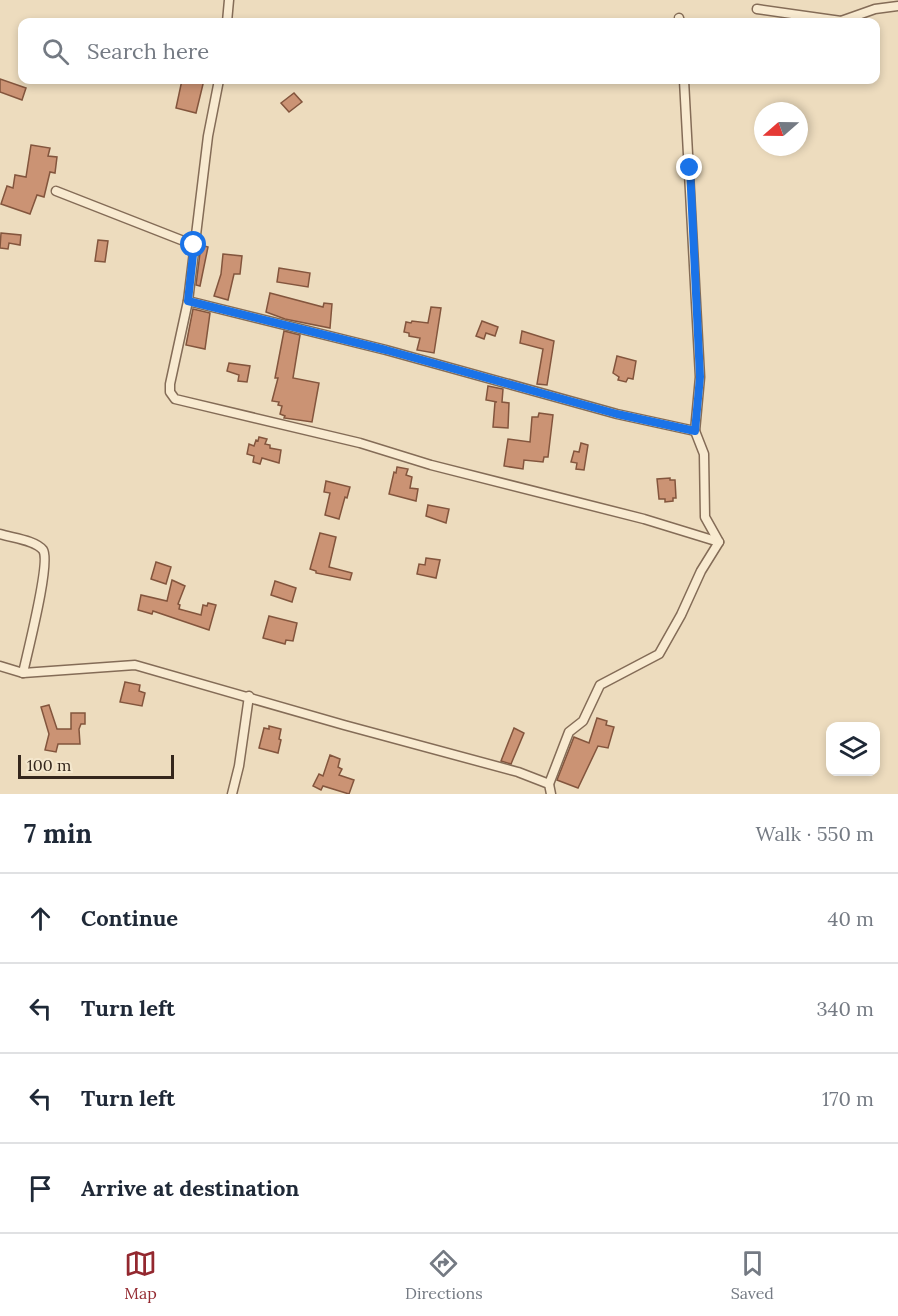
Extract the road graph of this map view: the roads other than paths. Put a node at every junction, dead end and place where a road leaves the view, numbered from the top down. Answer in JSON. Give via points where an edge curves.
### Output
{"nodes":[{"id":1,"x":229,"y":0,"type":"edge"},
{"id":2,"x":898,"y":6,"type":"edge"},
{"id":3,"x":757,"y":9,"type":"dead end"},
{"id":4,"x":227,"y":18,"type":"edge"},
{"id":5,"x":820,"y":18,"type":"edge"},
{"id":6,"x":850,"y":18,"type":"edge"},
{"id":7,"x":218,"y":84,"type":"edge"},
{"id":8,"x":684,"y":84,"type":"edge"},
{"id":9,"x":56,"y":191,"type":"dead end"},
{"id":10,"x":194,"y":245,"type":"junction"},
{"id":11,"x":188,"y":301,"type":"junction"},
{"id":12,"x":695,"y":431,"type":"junction"},
{"id":13,"x":0,"y":534,"type":"edge"},
{"id":14,"x":719,"y":542,"type":"junction"},
{"id":15,"x":0,"y":666,"type":"edge"},
{"id":16,"x":23,"y":673,"type":"junction"},
{"id":17,"x":249,"y":696,"type":"junction"},
{"id":18,"x":549,"y":783,"type":"junction"},
{"id":19,"x":232,"y":794,"type":"edge"},
{"id":20,"x":551,"y":794,"type":"edge"}],
"edges":[{"from":1,"to":4,"type":"street"},
{"from":2,"to":6,"type":"street"},
{"from":3,"to":5,"type":"street"},
{"from":7,"to":10,"type":"street"},
{"from":8,"to":12,"type":"street","via":[[700,377]]},
{"from":9,"to":10,"type":"street"},
{"from":10,"to":11,"type":"street"},
{"from":11,"to":12,"type":"street"},
{"from":11,"to":14,"type":"street","via":[[170,384],[175,399],[360,443]]},
{"from":12,"to":14,"type":"street","via":[[704,454],[705,517]]},
{"from":13,"to":16,"type":"street","via":[[38,545],[45,552]]},
{"from":14,"to":18,"type":"street","via":[[659,654],[600,686],[583,721],[569,732]]},
{"from":15,"to":16,"type":"street"},
{"from":16,"to":17,"type":"street","via":[[135,665]]},
{"from":17,"to":18,"type":"street"},
{"from":17,"to":19,"type":"street"},
{"from":18,"to":20,"type":"street"}]}
